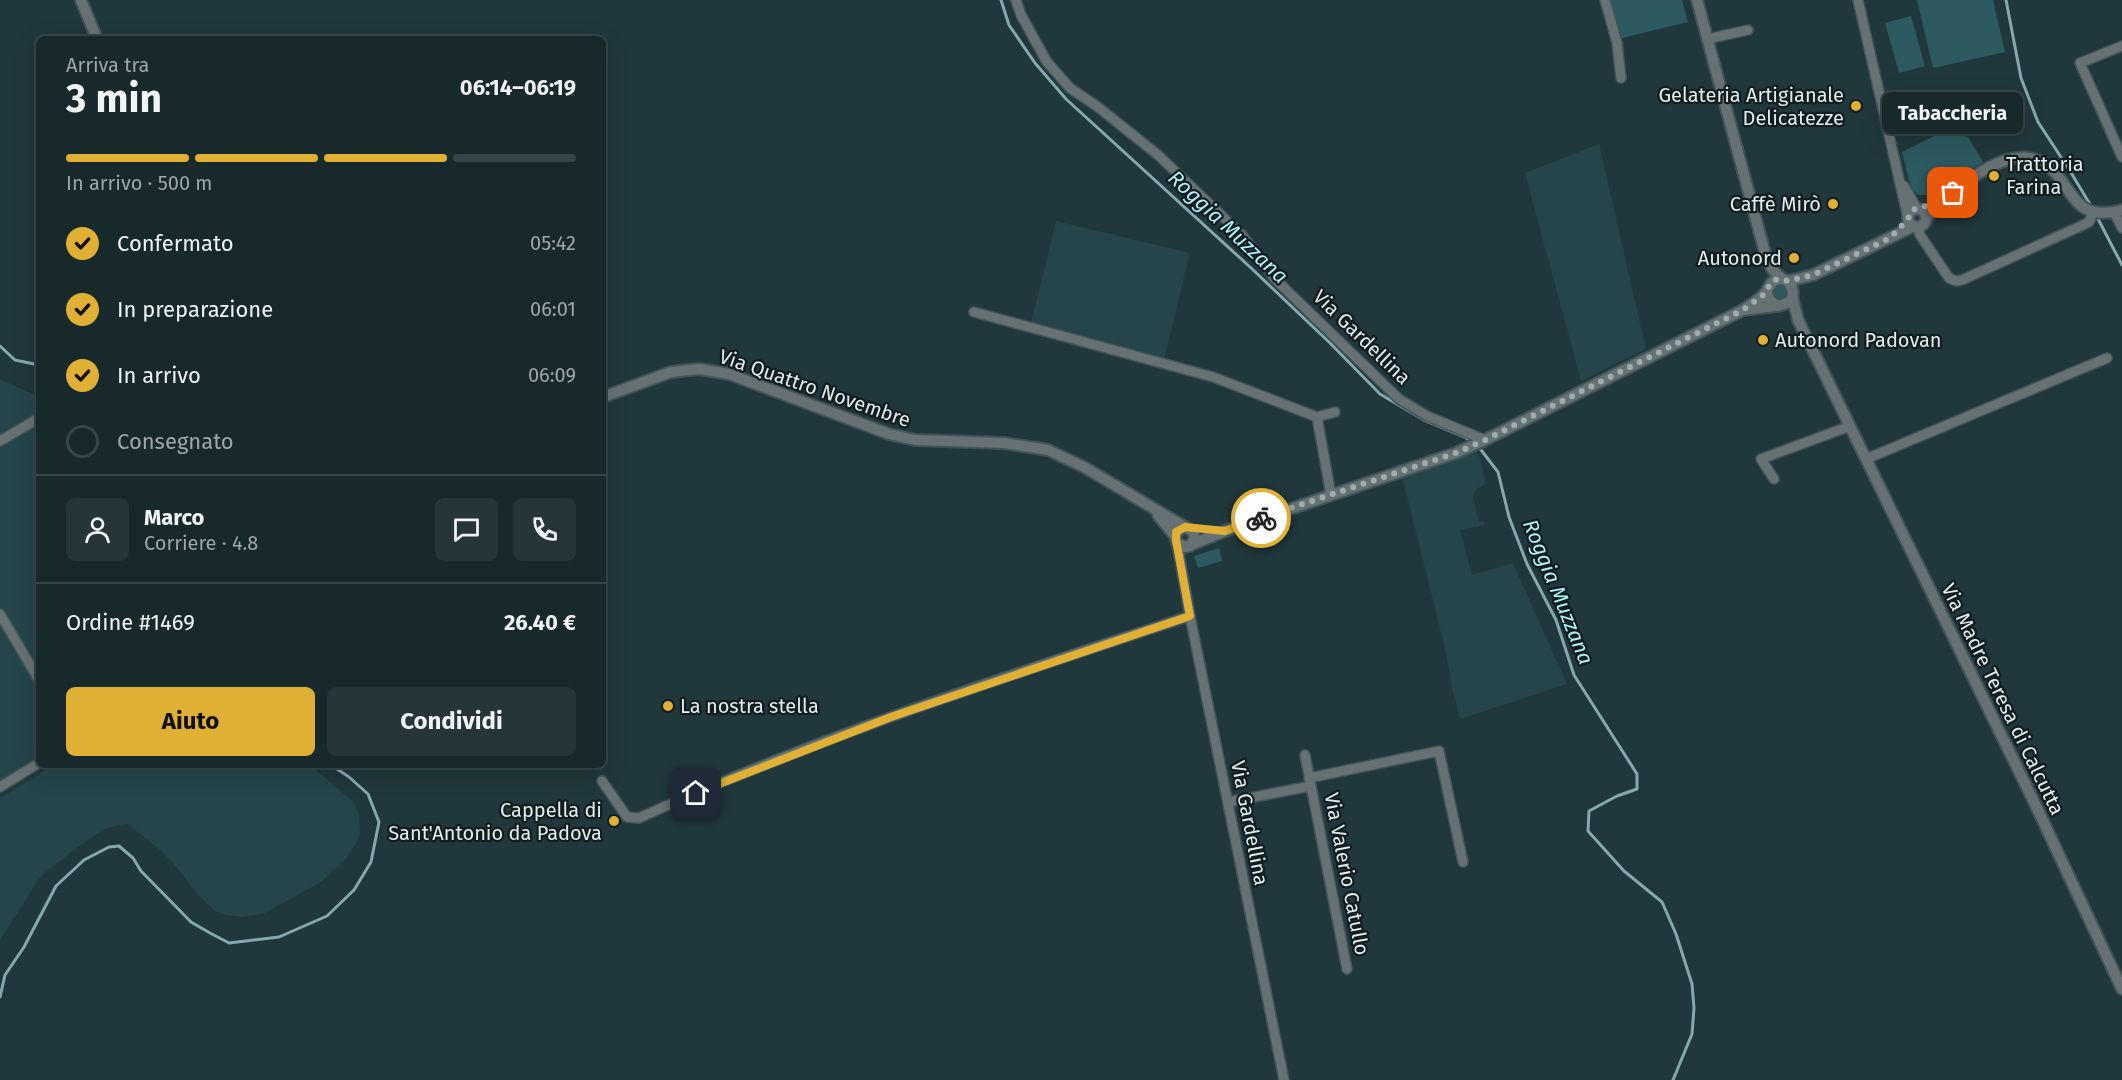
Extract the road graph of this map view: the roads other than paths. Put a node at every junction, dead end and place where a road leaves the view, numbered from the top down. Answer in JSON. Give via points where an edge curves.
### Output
{"nodes":[{"id":1,"x":81,"y":0,"type":"edge"},
{"id":2,"x":1016,"y":0,"type":"edge"},
{"id":3,"x":1605,"y":0,"type":"edge"},
{"id":4,"x":1697,"y":0,"type":"edge"},
{"id":5,"x":1858,"y":0,"type":"edge"},
{"id":6,"x":1748,"y":30,"type":"dead end"},
{"id":7,"x":96,"y":36,"type":"edge"},
{"id":8,"x":1707,"y":39,"type":"junction"},
{"id":9,"x":2122,"y":46,"type":"edge"},
{"id":10,"x":1621,"y":78,"type":"dead end"},
{"id":11,"x":2122,"y":157,"type":"edge"},
{"id":12,"x":1898,"y":176,"type":"junction"},
{"id":13,"x":1921,"y":212,"type":"junction"},
{"id":14,"x":2115,"y":212,"type":"edge"},
{"id":15,"x":2093,"y":213,"type":"junction"},
{"id":16,"x":1912,"y":223,"type":"junction"},
{"id":17,"x":2122,"y":228,"type":"edge"},
{"id":18,"x":1813,"y":275,"type":"junction"},
{"id":19,"x":1785,"y":280,"type":"junction"},
{"id":20,"x":1767,"y":292,"type":"junction"},
{"id":21,"x":1793,"y":298,"type":"junction"},
{"id":22,"x":1777,"y":306,"type":"junction"},
{"id":23,"x":1743,"y":310,"type":"junction"},
{"id":24,"x":974,"y":312,"type":"dead end"},
{"id":25,"x":1798,"y":320,"type":"junction"},
{"id":26,"x":2107,"y":358,"type":"dead end"},
{"id":27,"x":606,"y":396,"type":"edge"},
{"id":28,"x":1335,"y":412,"type":"dead end"},
{"id":29,"x":1317,"y":417,"type":"junction"},
{"id":30,"x":36,"y":420,"type":"edge"},
{"id":31,"x":1850,"y":426,"type":"junction"},
{"id":32,"x":0,"y":441,"type":"edge"},
{"id":33,"x":1481,"y":442,"type":"junction"},
{"id":34,"x":1866,"y":459,"type":"junction"},
{"id":35,"x":1774,"y":480,"type":"dead end"},
{"id":36,"x":1331,"y":495,"type":"junction"},
{"id":37,"x":1150,"y":506,"type":"junction"},
{"id":38,"x":1187,"y":527,"type":"junction"},
{"id":39,"x":1225,"y":531,"type":"junction"},
{"id":40,"x":1176,"y":539,"type":"junction"},
{"id":41,"x":1191,"y":545,"type":"junction"},
{"id":42,"x":1181,"y":573,"type":"junction"},
{"id":43,"x":0,"y":614,"type":"edge"},
{"id":44,"x":1190,"y":616,"type":"junction"},
{"id":45,"x":36,"y":675,"type":"edge"},
{"id":46,"x":1305,"y":755,"type":"dead end"},
{"id":47,"x":36,"y":765,"type":"edge"},
{"id":48,"x":602,"y":781,"type":"dead end"},
{"id":49,"x":1310,"y":782,"type":"junction"},
{"id":50,"x":0,"y":787,"type":"edge"},
{"id":51,"x":1228,"y":802,"type":"junction"},
{"id":52,"x":1463,"y":862,"type":"dead end"},
{"id":53,"x":1347,"y":969,"type":"dead end"},
{"id":54,"x":2122,"y":989,"type":"edge"},
{"id":55,"x":1284,"y":1080,"type":"edge"}],
"edges":[{"from":1,"to":7,"type":"street"},
{"from":2,"to":33,"type":"street","name":"Via Gardellina","via":[[1047,62],[1070,88],[1158,155],[1242,235],[1274,278],[1399,399]]},
{"from":3,"to":10,"type":"street","via":[[1617,43]]},
{"from":4,"to":8,"type":"street"},
{"from":5,"to":12,"type":"street"},
{"from":6,"to":8,"type":"street"},
{"from":8,"to":19,"type":"street","via":[[1765,253],[1772,269]]},
{"from":9,"to":11,"type":"street","via":[[2080,63]]},
{"from":12,"to":13,"type":"street"},
{"from":12,"to":16,"type":"street"},
{"from":13,"to":15,"type":"street","via":[[1989,168],[2023,157],[2039,161],[2052,171]]},
{"from":13,"to":16,"type":"street","via":[[1912,210]]},
{"from":13,"to":16,"type":"street","via":[[1923,225]]},
{"from":14,"to":15,"type":"street"},
{"from":14,"to":17,"type":"street"},
{"from":15,"to":16,"type":"street","via":[[2090,222],[1956,281],[1949,278]]},
{"from":16,"to":18,"type":"street","via":[[1890,238]]},
{"from":18,"to":19,"type":"street"},
{"from":18,"to":21,"type":"street"},
{"from":19,"to":20,"type":"street","via":[[1772,282]]},
{"from":19,"to":21,"type":"street","via":[[1794,290]]},
{"from":20,"to":22,"type":"street","via":[[1769,300]]},
{"from":20,"to":23,"type":"street"},
{"from":21,"to":22,"type":"street","via":[[1787,305]]},
{"from":21,"to":25,"type":"street","name":"Via Madre Teresa di Calcutta"},
{"from":22,"to":23,"type":"street"},
{"from":22,"to":25,"type":"street","name":"Via Madre Teresa di Calcutta"},
{"from":23,"to":33,"type":"street"},
{"from":24,"to":29,"type":"street","via":[[1213,377]]},
{"from":25,"to":31,"type":"street","name":"Via Madre Teresa di Calcutta"},
{"from":26,"to":34,"type":"street"},
{"from":27,"to":37,"type":"street","name":"Via Quattro Novembre","via":[[671,372],[700,369],[729,374],[899,437],[1004,443],[1048,450]]},
{"from":28,"to":29,"type":"street"},
{"from":29,"to":36,"type":"street"},
{"from":30,"to":32,"type":"street"},
{"from":31,"to":34,"type":"street","name":"Via Madre Teresa di Calcutta"},
{"from":31,"to":35,"type":"street","via":[[1761,459]]},
{"from":33,"to":36,"type":"street"},
{"from":34,"to":54,"type":"street","name":"Via Madre Teresa di Calcutta"},
{"from":36,"to":39,"type":"street"},
{"from":37,"to":38,"type":"street","name":"Via Quattro Novembre"},
{"from":37,"to":40,"type":"street","name":"Via Quattro Novembre"},
{"from":38,"to":39,"type":"street"},
{"from":38,"to":40,"type":"street","via":[[1179,529]]},
{"from":38,"to":41,"type":"street","via":[[1195,533]]},
{"from":39,"to":41,"type":"street"},
{"from":40,"to":41,"type":"street","via":[[1181,546]]},
{"from":40,"to":42,"type":"street","name":"Via Gardellina"},
{"from":41,"to":42,"type":"street"},
{"from":42,"to":44,"type":"street","name":"Via Gardellina"},
{"from":43,"to":45,"type":"street"},
{"from":44,"to":48,"type":"street","via":[[891,717],[639,818],[627,817]]},
{"from":44,"to":51,"type":"street","name":"Via Gardellina"},
{"from":46,"to":49,"type":"street","name":"Via Valerio Catullo"},
{"from":47,"to":50,"type":"street"},
{"from":49,"to":51,"type":"street","name":"Via Valerio Catullo"},
{"from":49,"to":52,"type":"street","name":"Via Valerio Catullo","via":[[1439,751]]},
{"from":49,"to":53,"type":"street","name":"Via Valerio Catullo"},
{"from":51,"to":55,"type":"street","name":"Via Gardellina"}]}
